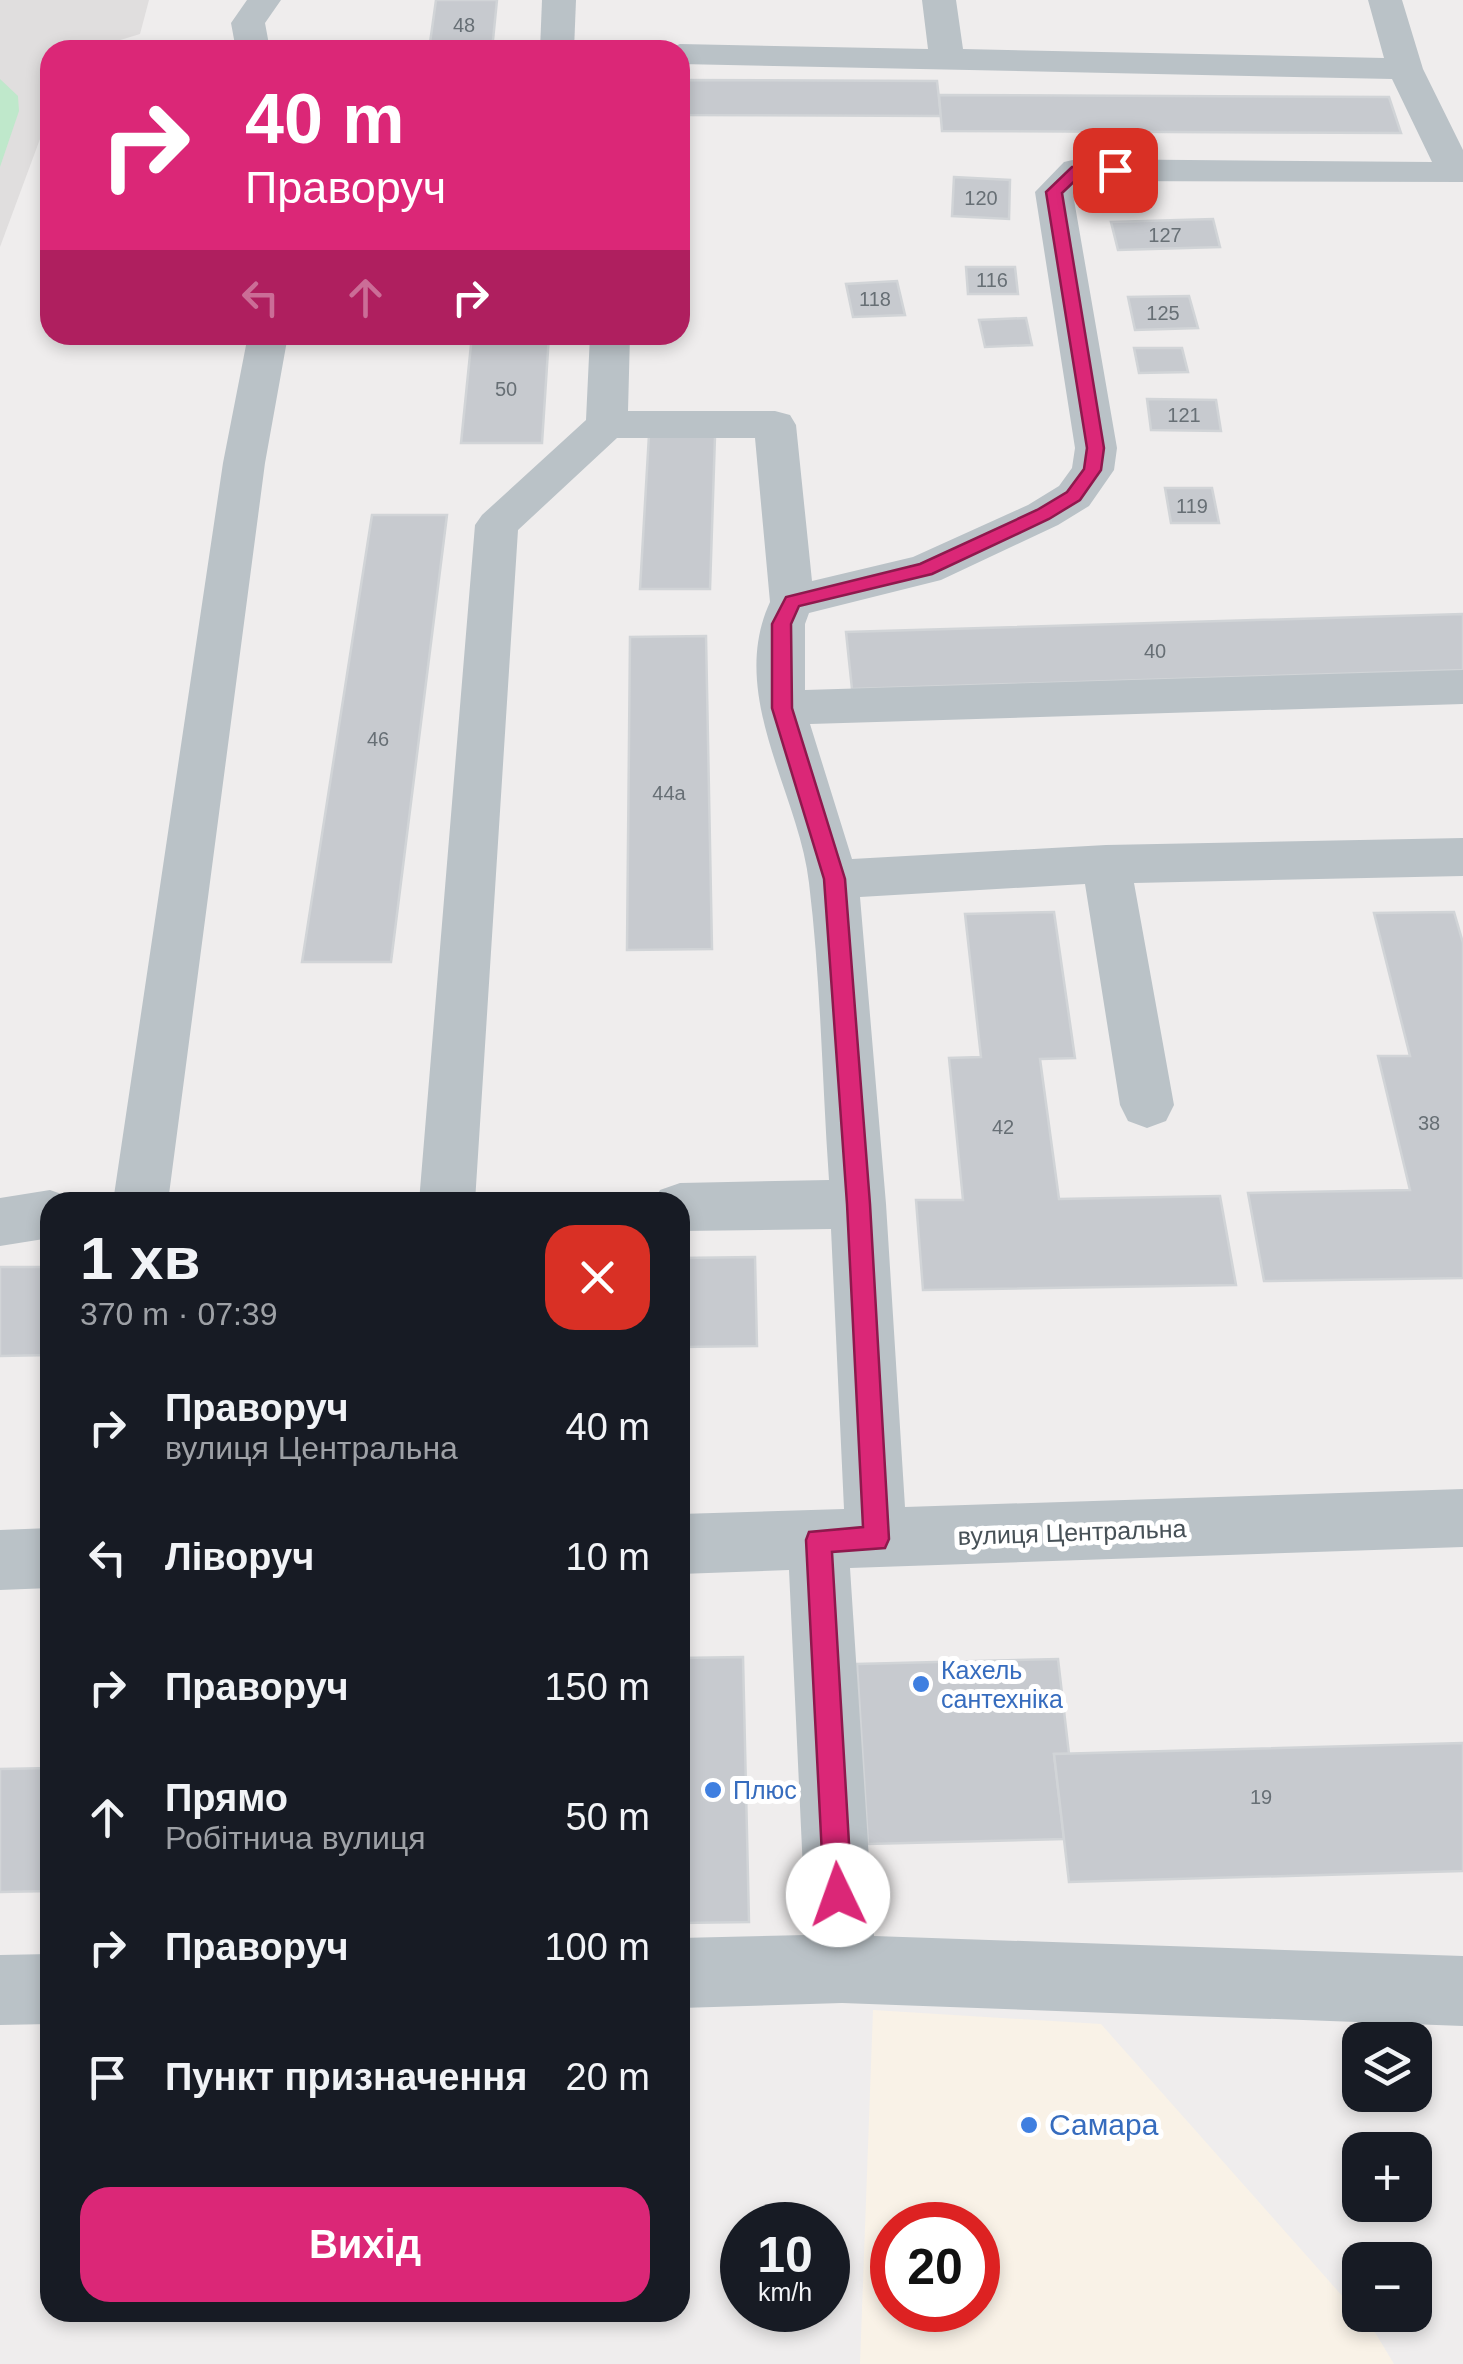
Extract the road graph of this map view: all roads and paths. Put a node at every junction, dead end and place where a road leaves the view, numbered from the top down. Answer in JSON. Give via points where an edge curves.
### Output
{"nodes":[{"id":1,"x":264,"y":0,"type":"edge"},
{"id":2,"x":559,"y":0,"type":"edge"},
{"id":3,"x":939,"y":0,"type":"edge"},
{"id":4,"x":1385,"y":0,"type":"edge"},
{"id":5,"x":251,"y":40,"type":"edge"},
{"id":6,"x":557,"y":40,"type":"edge"},
{"id":7,"x":690,"y":54,"type":"edge"},
{"id":8,"x":946,"y":56,"type":"junction"},
{"id":9,"x":1405,"y":68,"type":"junction"},
{"id":10,"x":1459,"y":178,"type":"edge"},
{"id":11,"x":266,"y":345,"type":"edge"},
{"id":12,"x":610,"y":345,"type":"edge"},
{"id":13,"x":608,"y":424,"type":"junction"},
{"id":14,"x":792,"y":602,"type":"junction"},
{"id":15,"x":1463,"y":688,"type":"edge"},
{"id":16,"x":782,"y":708,"type":"junction"},
{"id":17,"x":1463,"y":857,"type":"edge"},
{"id":18,"x":1106,"y":864,"type":"junction"},
{"id":19,"x":834,"y":879,"type":"junction"},
{"id":20,"x":1148,"y":1105,"type":"dead end"},
{"id":21,"x":139,"y":1192,"type":"edge"},
{"id":22,"x":448,"y":1192,"type":"edge"},
{"id":23,"x":858,"y":1204,"type":"junction"},
{"id":24,"x":690,"y":1207,"type":"edge"},
{"id":25,"x":40,"y":1216,"type":"edge"},
{"id":26,"x":0,"y":1222,"type":"edge"},
{"id":27,"x":1463,"y":1518,"type":"edge"},
{"id":28,"x":847,"y":1540,"type":"junction"},
{"id":29,"x":690,"y":1544,"type":"edge"},
{"id":30,"x":40,"y":1558,"type":"edge"},
{"id":31,"x":0,"y":1560,"type":"edge"},
{"id":32,"x":842,"y":1970,"type":"junction"},
{"id":33,"x":690,"y":1973,"type":"edge"},
{"id":34,"x":40,"y":1989,"type":"edge"},
{"id":35,"x":0,"y":1990,"type":"edge"},
{"id":36,"x":1463,"y":1991,"type":"edge"}],
"edges":[{"from":1,"to":5,"type":"street","via":[[248,23]]},
{"from":2,"to":6,"type":"street"},
{"from":3,"to":8,"type":"street"},
{"from":4,"to":9,"type":"street"},
{"from":7,"to":8,"type":"street"},
{"from":8,"to":9,"type":"street"},
{"from":9,"to":10,"type":"street"},
{"from":10,"to":14,"type":"street","via":[[1077,170],[1054,192],[1096,448],[1092,470],[1074,496],[926,570]]},
{"from":11,"to":21,"type":"street"},
{"from":12,"to":13,"type":"street"},
{"from":13,"to":14,"type":"street","via":[[775,425]]},
{"from":13,"to":22,"type":"street","via":[[497,525]]},
{"from":14,"to":16,"type":"street","via":[[782,624]]},
{"from":15,"to":16,"type":"street"},
{"from":16,"to":19,"type":"street"},
{"from":17,"to":18,"type":"street"},
{"from":18,"to":19,"type":"street"},
{"from":18,"to":20,"type":"street"},
{"from":19,"to":23,"type":"street"},
{"from":23,"to":24,"type":"street"},
{"from":23,"to":28,"type":"street"},
{"from":25,"to":26,"type":"street"},
{"from":27,"to":28,"type":"street","name":"вулиця Центральна"},
{"from":28,"to":29,"type":"street","name":"вулиця Центральна"},
{"from":28,"to":32,"type":"street"},
{"from":30,"to":31,"type":"street"},
{"from":32,"to":33,"type":"street"},
{"from":32,"to":36,"type":"street"},
{"from":34,"to":35,"type":"street"}]}
